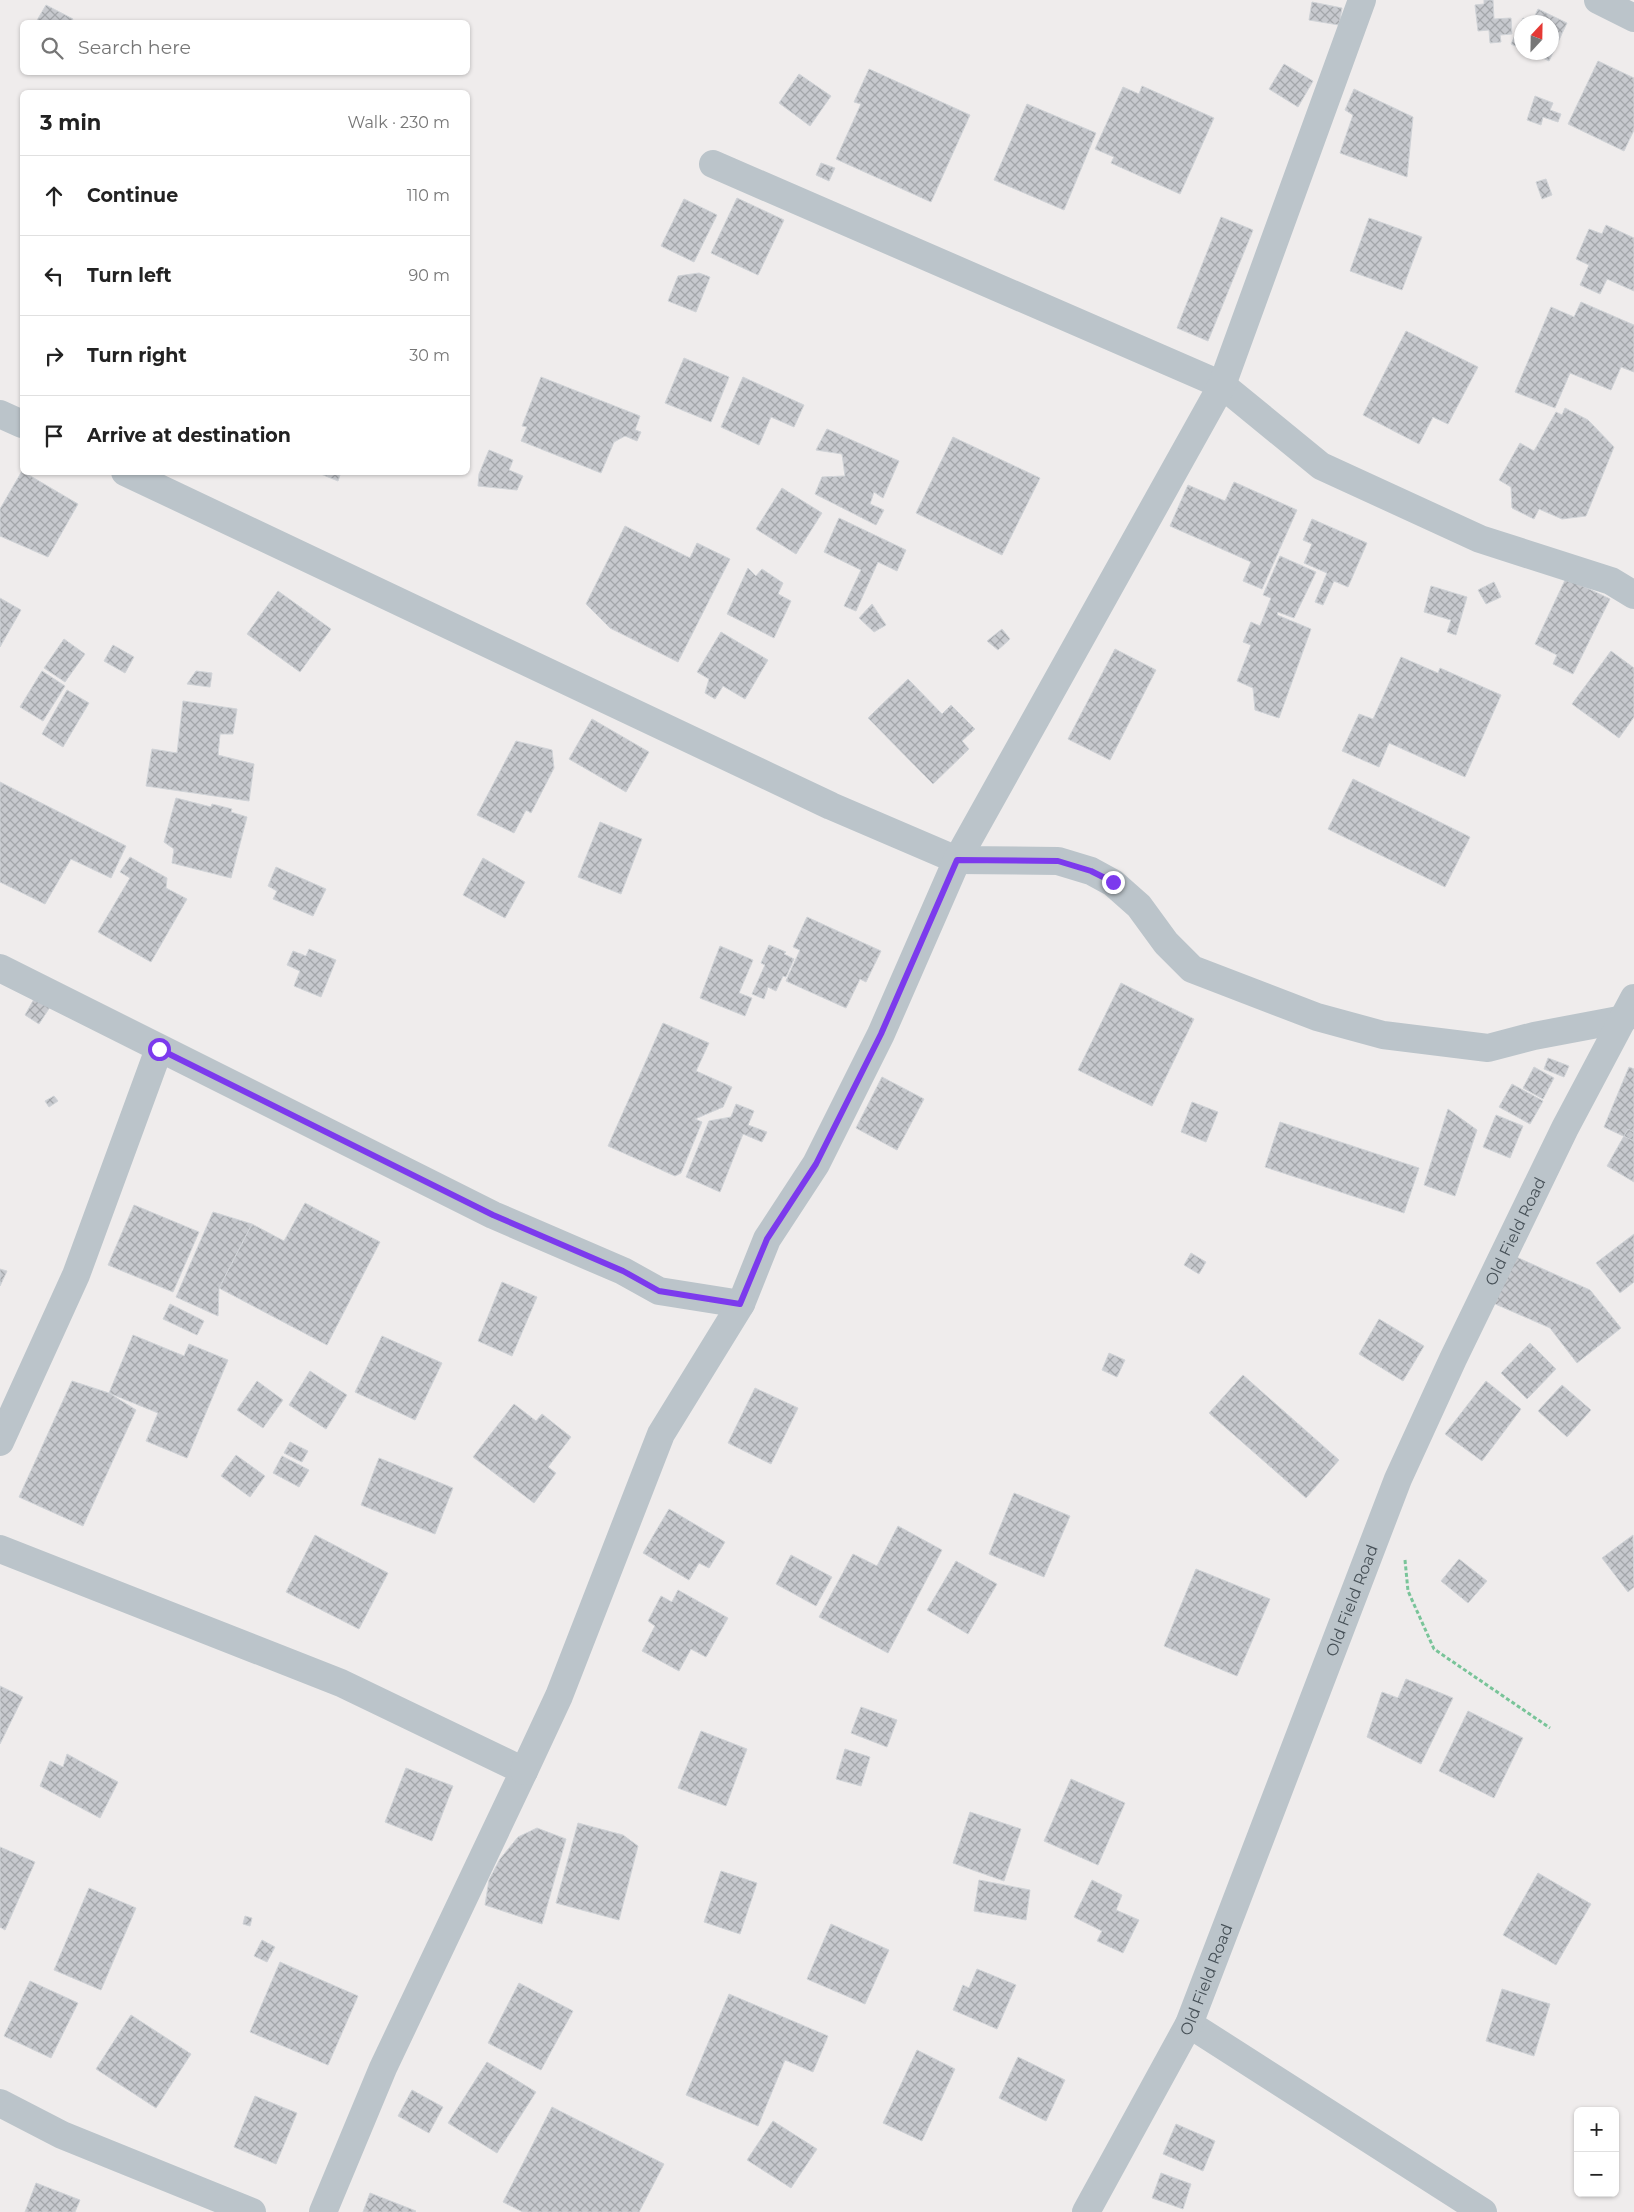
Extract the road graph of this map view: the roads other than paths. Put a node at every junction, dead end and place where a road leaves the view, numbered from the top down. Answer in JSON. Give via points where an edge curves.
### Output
{"nodes":[{"id":1,"x":1362,"y":0,"type":"edge"},
{"id":2,"x":1598,"y":0,"type":"edge"},
{"id":3,"x":1634,"y":18,"type":"edge"},
{"id":4,"x":713,"y":164,"type":"dead end"},
{"id":5,"x":1222,"y":385,"type":"junction"},
{"id":6,"x":0,"y":414,"type":"edge"},
{"id":7,"x":20,"y":423,"type":"edge"},
{"id":8,"x":131,"y":475,"type":"edge"},
{"id":9,"x":1634,"y":595,"type":"edge"},
{"id":10,"x":957,"y":860,"type":"junction"},
{"id":11,"x":0,"y":968,"type":"edge"},
{"id":12,"x":1629,"y":1008,"type":"edge"},
{"id":13,"x":159,"y":1049,"type":"junction"},
{"id":14,"x":740,"y":1304,"type":"junction"},
{"id":15,"x":0,"y":1442,"type":"edge"},
{"id":16,"x":0,"y":1550,"type":"edge"},
{"id":17,"x":524,"y":1771,"type":"junction"},
{"id":18,"x":1189,"y":2024,"type":"junction"},
{"id":19,"x":0,"y":2103,"type":"edge"},
{"id":20,"x":252,"y":2212,"type":"edge"},
{"id":21,"x":323,"y":2212,"type":"edge"},
{"id":22,"x":1086,"y":2212,"type":"edge"},
{"id":23,"x":1483,"y":2212,"type":"edge"}],
"edges":[{"from":1,"to":5,"type":"street"},
{"from":2,"to":3,"type":"street"},
{"from":4,"to":5,"type":"street"},
{"from":5,"to":9,"type":"street","via":[[1321,466],[1480,538],[1611,581]]},
{"from":5,"to":10,"type":"street"},
{"from":6,"to":7,"type":"street"},
{"from":8,"to":10,"type":"street","via":[[831,806]]},
{"from":10,"to":12,"type":"street","via":[[1058,861],[1091,871],[1113,882],[1139,906],[1166,943],[1192,969],[1317,1017],[1383,1035],[1488,1048]]},
{"from":10,"to":14,"type":"street","via":[[881,1034],[816,1164],[767,1239]]},
{"from":11,"to":13,"type":"street"},
{"from":12,"to":18,"type":"street","name":"Old Field Road","via":[[1561,1136],[1398,1479]]},
{"from":13,"to":14,"type":"street","via":[[493,1215],[623,1271],[659,1291]]},
{"from":13,"to":15,"type":"street","via":[[76,1275]]},
{"from":14,"to":17,"type":"street","via":[[661,1434],[560,1696]]},
{"from":16,"to":17,"type":"street","via":[[341,1683]]},
{"from":17,"to":21,"type":"street","via":[[383,2068]]},
{"from":18,"to":22,"type":"street","name":"Old Field Road"},
{"from":18,"to":23,"type":"street"},
{"from":19,"to":20,"type":"street","via":[[62,2135]]}]}
